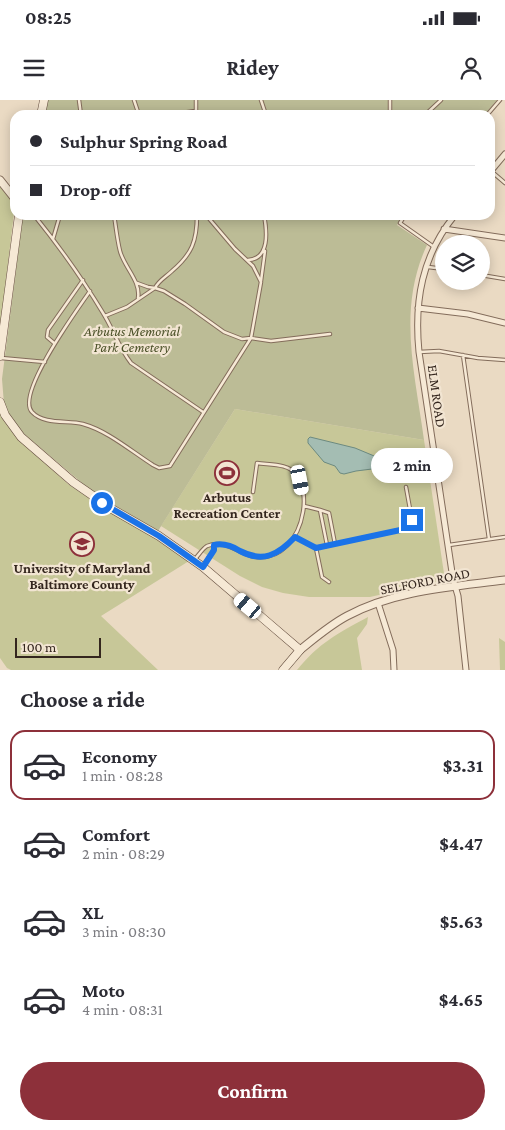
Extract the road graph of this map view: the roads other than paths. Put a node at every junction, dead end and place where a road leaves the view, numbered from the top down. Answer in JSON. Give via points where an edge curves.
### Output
{"nodes":[{"id":1,"x":441,"y":100,"type":"edge"},
{"id":2,"x":500,"y":100,"type":"edge"},
{"id":3,"x":430,"y":110,"type":"edge"},
{"id":4,"x":492,"y":110,"type":"edge"},
{"id":5,"x":505,"y":154,"type":"edge"},
{"id":6,"x":495,"y":167,"type":"edge"},
{"id":7,"x":495,"y":175,"type":"edge"},
{"id":8,"x":0,"y":180,"type":"edge"},
{"id":9,"x":505,"y":183,"type":"edge"},
{"id":10,"x":10,"y":193,"type":"edge"},
{"id":11,"x":19,"y":220,"type":"edge"},
{"id":12,"x":38,"y":220,"type":"edge"},
{"id":13,"x":59,"y":220,"type":"edge"},
{"id":14,"x":115,"y":220,"type":"edge"},
{"id":15,"x":197,"y":220,"type":"edge"},
{"id":16,"x":210,"y":220,"type":"edge"},
{"id":17,"x":265,"y":220,"type":"edge"},
{"id":18,"x":402,"y":220,"type":"edge"},
{"id":19,"x":451,"y":220,"type":"edge"},
{"id":20,"x":444,"y":229,"type":"junction"},
{"id":21,"x":505,"y":238,"type":"edge"},
{"id":22,"x":53,"y":239,"type":"junction"},
{"id":23,"x":434,"y":247,"type":"junction"},
{"id":24,"x":265,"y":250,"type":"junction"},
{"id":25,"x":248,"y":260,"type":"junction"},
{"id":26,"x":426,"y":266,"type":"junction"},
{"id":27,"x":435,"y":268,"type":"edge"},
{"id":28,"x":490,"y":276,"type":"edge"},
{"id":29,"x":505,"y":279,"type":"edge"},
{"id":30,"x":83,"y":280,"type":"junction"},
{"id":31,"x":261,"y":282,"type":"junction"},
{"id":32,"x":137,"y":283,"type":"junction"},
{"id":33,"x":155,"y":288,"type":"junction"},
{"id":34,"x":90,"y":291,"type":"junction"},
{"id":35,"x":138,"y":299,"type":"junction"},
{"id":36,"x":418,"y":308,"type":"junction"},
{"id":37,"x":105,"y":316,"type":"junction"},
{"id":38,"x":505,"y":323,"type":"edge"},
{"id":39,"x":330,"y":334,"type":"dead end"},
{"id":40,"x":251,"y":338,"type":"junction"},
{"id":41,"x":54,"y":343,"type":"junction"},
{"id":42,"x":419,"y":352,"type":"junction"},
{"id":43,"x":462,"y":355,"type":"junction"},
{"id":44,"x":0,"y":357,"type":"edge"},
{"id":45,"x":505,"y":360,"type":"edge"},
{"id":46,"x":45,"y":362,"type":"junction"},
{"id":47,"x":0,"y":402,"type":"edge"},
{"id":48,"x":203,"y":412,"type":"junction"},
{"id":49,"x":406,"y":487,"type":"dead end"},
{"id":50,"x":253,"y":492,"type":"dead end"},
{"id":51,"x":304,"y":506,"type":"junction"},
{"id":52,"x":320,"y":510,"type":"junction"},
{"id":53,"x":295,"y":537,"type":"junction"},
{"id":54,"x":505,"y":537,"type":"edge"},
{"id":55,"x":489,"y":539,"type":"junction"},
{"id":56,"x":335,"y":544,"type":"junction"},
{"id":57,"x":214,"y":545,"type":"junction"},
{"id":58,"x":448,"y":545,"type":"junction"},
{"id":59,"x":327,"y":546,"type":"junction"},
{"id":60,"x":316,"y":548,"type":"junction"},
{"id":61,"x":194,"y":560,"type":"junction"},
{"id":62,"x":203,"y":567,"type":"junction"},
{"id":63,"x":505,"y":580,"type":"edge"},
{"id":64,"x":329,"y":582,"type":"dead end"},
{"id":65,"x":455,"y":587,"type":"junction"},
{"id":66,"x":378,"y":603,"type":"junction"},
{"id":67,"x":300,"y":650,"type":"junction"},
{"id":68,"x":283,"y":670,"type":"edge"},
{"id":69,"x":394,"y":670,"type":"edge"},
{"id":70,"x":466,"y":670,"type":"edge"}],
"edges":[{"from":1,"to":3,"type":"lane"},
{"from":2,"to":4,"type":"lane"},
{"from":5,"to":6,"type":"street"},
{"from":7,"to":9,"type":"lane"},
{"from":8,"to":10,"type":"street"},
{"from":11,"to":44,"type":"main road"},
{"from":12,"to":22,"type":"lane"},
{"from":13,"to":22,"type":"lane"},
{"from":14,"to":32,"type":"lane","via":[[119,250]]},
{"from":15,"to":33,"type":"lane","via":[[196,241],[192,250]]},
{"from":16,"to":25,"type":"lane"},
{"from":17,"to":24,"type":"lane"},
{"from":18,"to":23,"type":"lane","via":[[400,223]]},
{"from":19,"to":20,"type":"street","name":"ELM ROAD"},
{"from":20,"to":21,"type":"street"},
{"from":20,"to":23,"type":"street","name":"ELM ROAD"},
{"from":22,"to":30,"type":"lane"},
{"from":23,"to":26,"type":"street","name":"ELM ROAD"},
{"from":24,"to":25,"type":"lane","via":[[254,260]]},
{"from":24,"to":31,"type":"lane"},
{"from":25,"to":31,"type":"lane"},
{"from":26,"to":27,"type":"lane"},
{"from":26,"to":36,"type":"street","name":"ELM ROAD"},
{"from":28,"to":29,"type":"lane"},
{"from":30,"to":34,"type":"lane"},
{"from":30,"to":41,"type":"lane","via":[[48,330],[47,337]]},
{"from":31,"to":40,"type":"lane"},
{"from":32,"to":33,"type":"lane"},
{"from":32,"to":35,"type":"lane"},
{"from":33,"to":35,"type":"lane"},
{"from":33,"to":40,"type":"lane","via":[[185,304],[224,332],[242,339]]},
{"from":34,"to":37,"type":"lane"},
{"from":34,"to":41,"type":"lane"},
{"from":35,"to":37,"type":"lane"},
{"from":36,"to":38,"type":"street","via":[[468,314]]},
{"from":36,"to":42,"type":"street","name":"ELM ROAD"},
{"from":37,"to":48,"type":"lane","via":[[131,363]]},
{"from":39,"to":40,"type":"lane","via":[[271,341]]},
{"from":40,"to":48,"type":"lane"},
{"from":41,"to":46,"type":"lane"},
{"from":42,"to":43,"type":"lane","via":[[439,350]]},
{"from":42,"to":58,"type":"street","name":"ELM ROAD"},
{"from":43,"to":45,"type":"lane"},
{"from":43,"to":55,"type":"lane"},
{"from":44,"to":46,"type":"lane"},
{"from":46,"to":48,"type":"lane","via":[[28,397],[32,413],[97,429],[159,468],[170,466],[175,460]]},
{"from":47,"to":61,"type":"main road","via":[[21,437],[73,482]]},
{"from":49,"to":56,"type":"lane","via":[[411,525]]},
{"from":50,"to":51,"type":"lane","via":[[257,463],[289,468],[300,480]]},
{"from":51,"to":52,"type":"lane"},
{"from":51,"to":53,"type":"lane"},
{"from":52,"to":56,"type":"lane","via":[[329,513]]},
{"from":52,"to":59,"type":"lane"},
{"from":53,"to":57,"type":"lane","via":[[282,550],[266,556],[249,555],[226,545]]},
{"from":53,"to":60,"type":"lane"},
{"from":54,"to":55,"type":"lane"},
{"from":55,"to":58,"type":"lane"},
{"from":56,"to":59,"type":"lane"},
{"from":57,"to":61,"type":"lane","via":[[207,546]]},
{"from":57,"to":62,"type":"lane"},
{"from":58,"to":65,"type":"street","name":"ELM ROAD"},
{"from":59,"to":60,"type":"lane"},
{"from":60,"to":64,"type":"lane","via":[[322,577]]},
{"from":61,"to":62,"type":"main road"},
{"from":62,"to":67,"type":"main road"},
{"from":63,"to":65,"type":"street","name":"SELFORD ROAD"},
{"from":65,"to":66,"type":"street","name":"SELFORD ROAD"},
{"from":65,"to":70,"type":"street","name":"ELM ROAD"},
{"from":66,"to":67,"type":"street","name":"SELFORD ROAD","via":[[347,616]]},
{"from":66,"to":69,"type":"street","via":[[393,650]]},
{"from":67,"to":68,"type":"main road","name":"SELFORD ROAD"}]}
